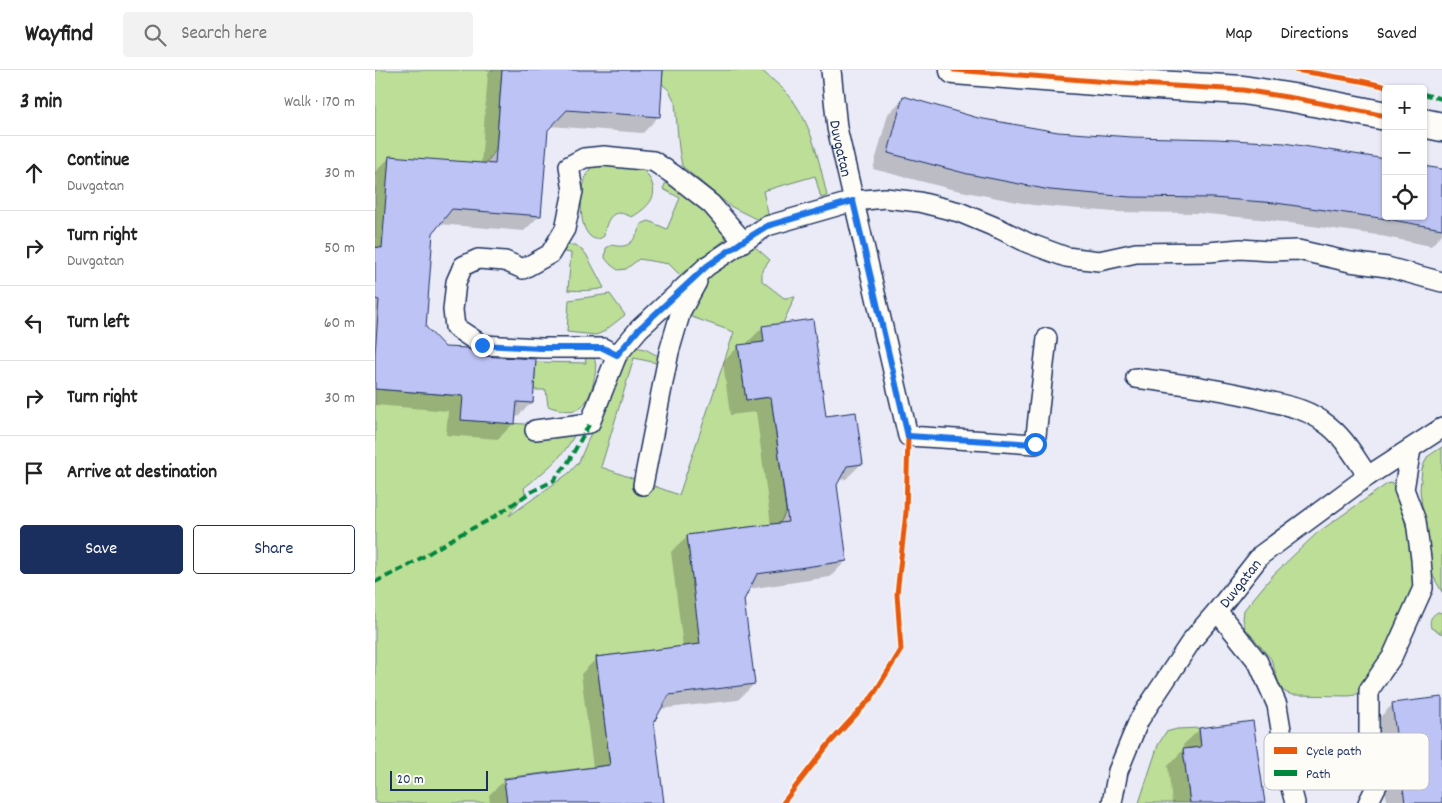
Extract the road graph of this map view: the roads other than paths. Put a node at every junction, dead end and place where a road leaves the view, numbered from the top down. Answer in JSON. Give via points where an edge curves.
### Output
{"nodes":[{"id":1,"x":831,"y":70,"type":"edge"},
{"id":2,"x":954,"y":70,"type":"edge"},
{"id":3,"x":1382,"y":115,"type":"edge"},
{"id":4,"x":1427,"y":124,"type":"edge"},
{"id":5,"x":1442,"y":127,"type":"edge"},
{"id":6,"x":853,"y":201,"type":"junction"},
{"id":7,"x":743,"y":241,"type":"junction"},
{"id":8,"x":707,"y":266,"type":"junction"},
{"id":9,"x":1442,"y":282,"type":"edge"},
{"id":10,"x":1047,"y":338,"type":"dead end"},
{"id":11,"x":617,"y":355,"type":"junction"},
{"id":12,"x":1136,"y":378,"type":"dead end"},
{"id":13,"x":1442,"y":428,"type":"edge"},
{"id":14,"x":535,"y":430,"type":"dead end"},
{"id":15,"x":1411,"y":449,"type":"junction"},
{"id":16,"x":1368,"y":476,"type":"junction"},
{"id":17,"x":643,"y":485,"type":"dead end"},
{"id":18,"x":1217,"y":611,"type":"junction"},
{"id":19,"x":1282,"y":733,"type":"edge"},
{"id":20,"x":1369,"y":733,"type":"edge"},
{"id":21,"x":1292,"y":790,"type":"edge"},
{"id":22,"x":1374,"y":790,"type":"edge"},
{"id":23,"x":1112,"y":803,"type":"edge"},
{"id":24,"x":1295,"y":803,"type":"edge"},
{"id":25,"x":1368,"y":803,"type":"edge"}],
"edges":[{"from":1,"to":6,"type":"lane","name":"Duvgatan","via":[[837,128]]},
{"from":2,"to":3,"type":"street","via":[[1243,90]]},
{"from":4,"to":5,"type":"street"},
{"from":6,"to":7,"type":"lane","via":[[767,226]]},
{"from":6,"to":9,"type":"lane","via":[[885,198],[959,212],[1036,245],[1082,259],[1099,261],[1137,253],[1298,250],[1387,267]]},
{"from":6,"to":10,"type":"lane","name":"Duvgatan","via":[[908,436],[1035,444]]},
{"from":7,"to":8,"type":"lane"},
{"from":7,"to":11,"type":"lane","via":[[711,204],[653,161],[604,156],[584,158],[569,166],[573,191],[565,229],[550,254],[523,269],[505,261],[477,259],[463,266],[456,282],[455,327],[482,345],[603,348]]},
{"from":8,"to":11,"type":"lane","via":[[639,329]]},
{"from":8,"to":17,"type":"lane","via":[[681,311],[669,352]]},
{"from":11,"to":14,"type":"lane","via":[[590,423]]},
{"from":12,"to":16,"type":"lane","via":[[1248,395],[1309,412],[1343,440]]},
{"from":13,"to":15,"type":"lane","name":"Duvgatan"},
{"from":15,"to":16,"type":"lane","name":"Duvgatan"},
{"from":15,"to":20,"type":"lane","via":[[1404,490],[1415,522],[1423,588],[1392,657],[1369,690]]},
{"from":16,"to":18,"type":"lane","name":"Duvgatan","via":[[1261,555]]},
{"from":18,"to":19,"type":"lane","via":[[1258,662],[1277,705]]},
{"from":18,"to":23,"type":"lane","name":"Duvgatan","via":[[1192,640],[1139,720],[1118,772]]},
{"from":21,"to":24,"type":"lane"},
{"from":22,"to":25,"type":"lane"}]}
